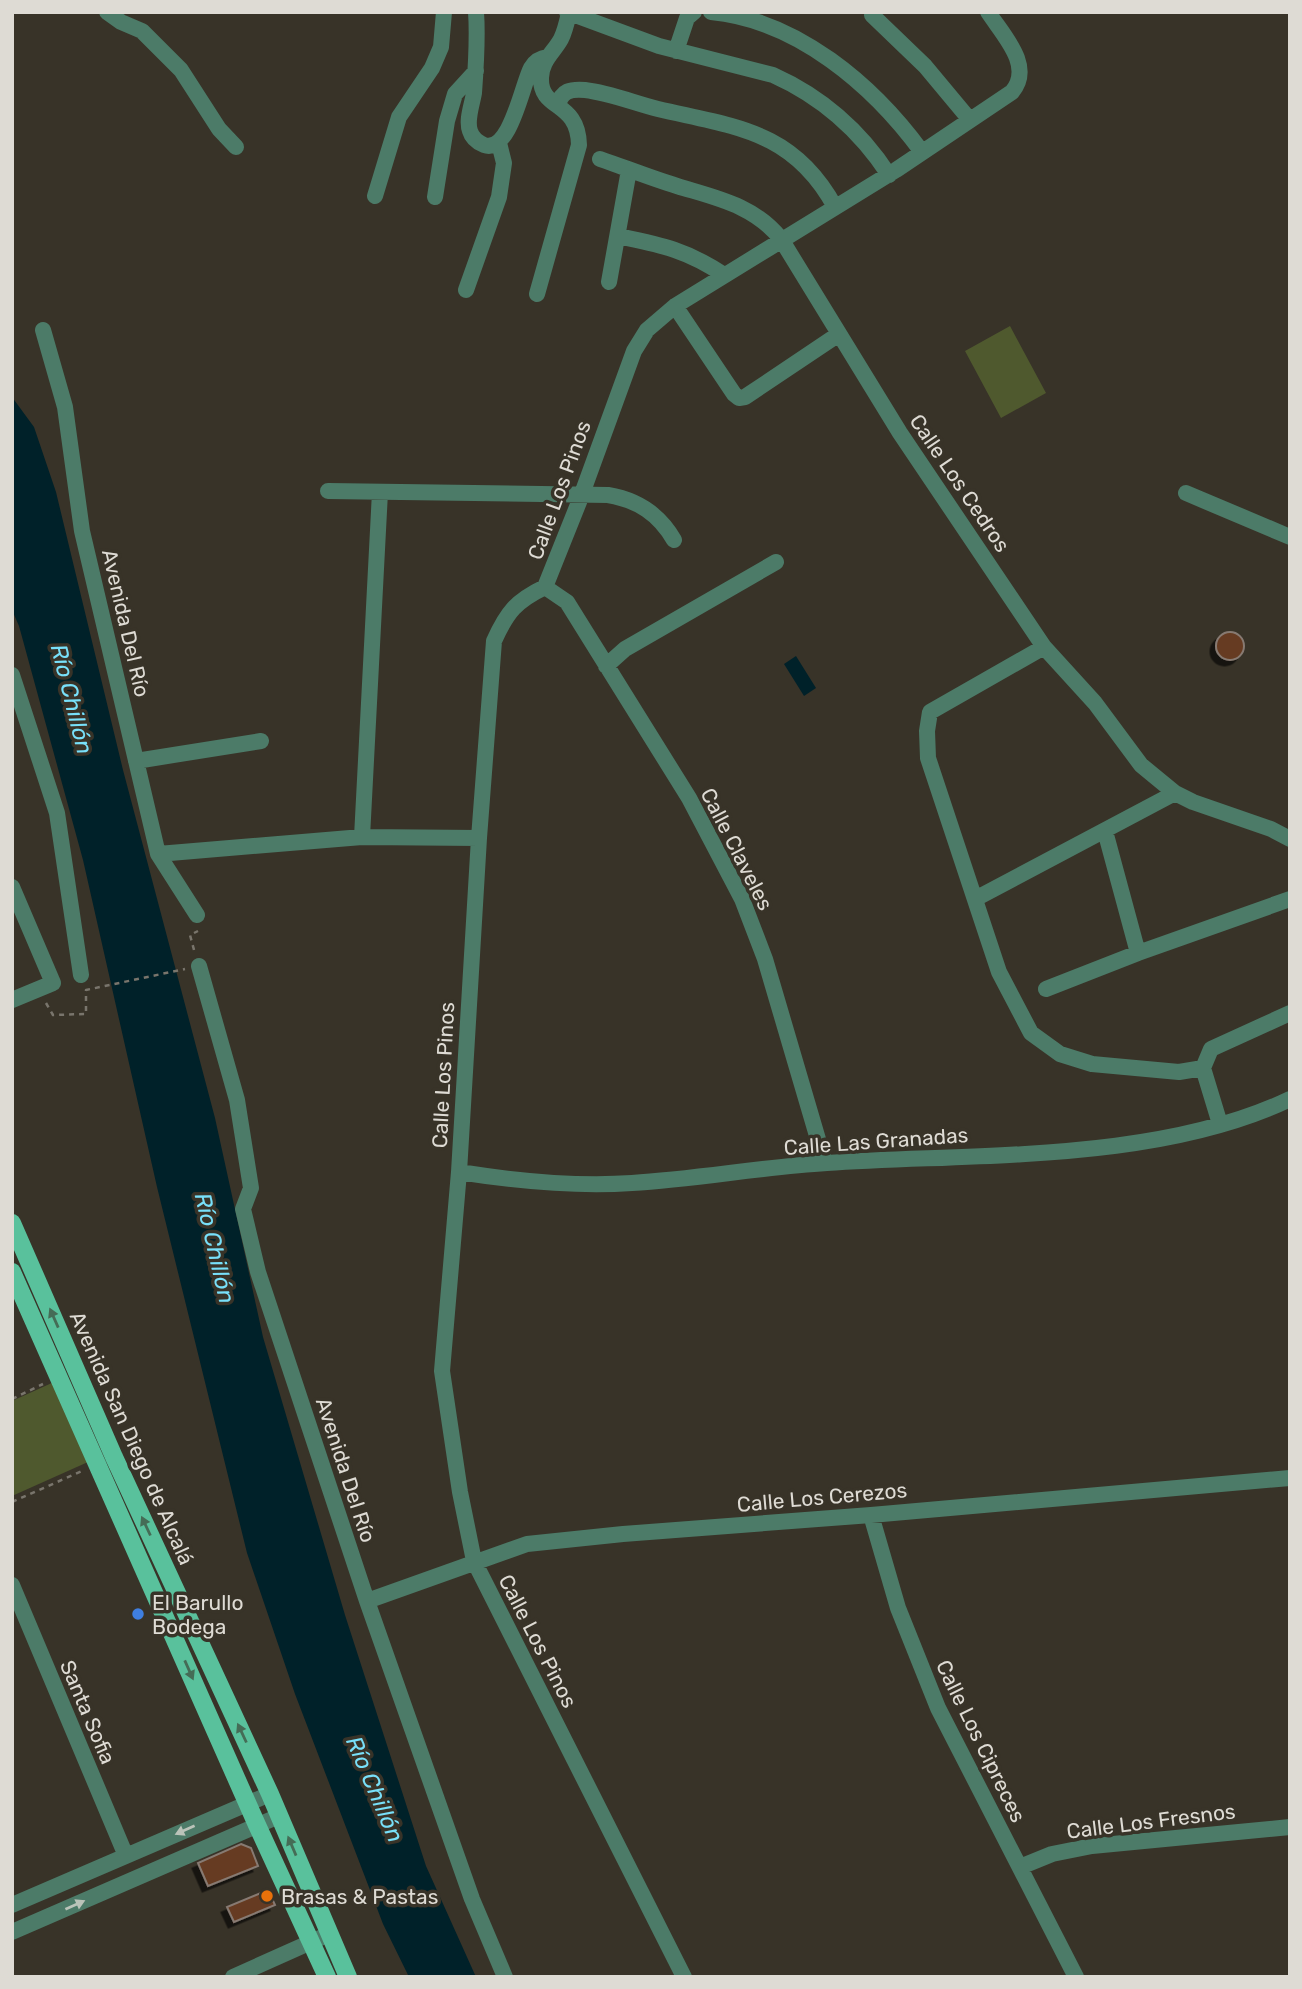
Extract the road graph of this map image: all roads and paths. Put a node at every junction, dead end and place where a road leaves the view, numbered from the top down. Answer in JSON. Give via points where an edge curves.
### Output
{"nodes":[{"id":1,"x":107,"y":12,"type":"edge"},
{"id":2,"x":444,"y":12,"type":"edge"},
{"id":3,"x":476,"y":12,"type":"edge"},
{"id":4,"x":694,"y":12,"type":"edge"},
{"id":5,"x":711,"y":12,"type":"edge"},
{"id":6,"x":988,"y":12,"type":"edge"},
{"id":7,"x":568,"y":13,"type":"edge"},
{"id":8,"x":872,"y":15,"type":"dead end"},
{"id":9,"x":676,"y":51,"type":"junction"},
{"id":10,"x":548,"y":57,"type":"junction"},
{"id":11,"x":476,"y":72,"type":"junction"},
{"id":12,"x":558,"y":106,"type":"junction"},
{"id":13,"x":970,"y":120,"type":"junction"},
{"id":14,"x":499,"y":143,"type":"junction"},
{"id":15,"x":236,"y":147,"type":"dead end"},
{"id":16,"x":922,"y":152,"type":"junction"},
{"id":17,"x":600,"y":159,"type":"dead end"},
{"id":18,"x":629,"y":170,"type":"junction"},
{"id":19,"x":889,"y":175,"type":"junction"},
{"id":20,"x":374,"y":196,"type":"dead end"},
{"id":21,"x":435,"y":197,"type":"dead end"},
{"id":22,"x":835,"y":207,"type":"junction"},
{"id":23,"x":618,"y":236,"type":"junction"},
{"id":24,"x":781,"y":239,"type":"junction"},
{"id":25,"x":724,"y":275,"type":"junction"},
{"id":26,"x":609,"y":282,"type":"dead end"},
{"id":27,"x":466,"y":290,"type":"dead end"},
{"id":28,"x":537,"y":294,"type":"dead end"},
{"id":29,"x":675,"y":306,"type":"junction"},
{"id":30,"x":43,"y":330,"type":"dead end"},
{"id":31,"x":839,"y":334,"type":"junction"},
{"id":32,"x":328,"y":491,"type":"dead end"},
{"id":33,"x":380,"y":492,"type":"junction"},
{"id":34,"x":1186,"y":493,"type":"dead end"},
{"id":35,"x":582,"y":495,"type":"junction"},
{"id":36,"x":1290,"y":537,"type":"edge"},
{"id":37,"x":674,"y":540,"type":"dead end"},
{"id":38,"x":776,"y":562,"type":"dead end"},
{"id":39,"x":545,"y":587,"type":"junction"},
{"id":40,"x":1044,"y":647,"type":"junction"},
{"id":41,"x":606,"y":666,"type":"junction"},
{"id":42,"x":12,"y":675,"type":"edge"},
{"id":43,"x":261,"y":741,"type":"dead end"},
{"id":44,"x":136,"y":761,"type":"junction"},
{"id":45,"x":1175,"y":793,"type":"junction"},
{"id":46,"x":1105,"y":831,"type":"junction"},
{"id":47,"x":362,"y":837,"type":"junction"},
{"id":48,"x":479,"y":838,"type":"junction"},
{"id":49,"x":1290,"y":839,"type":"edge"},
{"id":50,"x":158,"y":854,"type":"junction"},
{"id":51,"x":12,"y":887,"type":"edge"},
{"id":52,"x":975,"y":899,"type":"junction"},
{"id":53,"x":1290,"y":899,"type":"edge"},
{"id":54,"x":197,"y":915,"type":"dead end"},
{"id":55,"x":1138,"y":953,"type":"junction"},
{"id":56,"x":195,"y":967,"type":"joint"},
{"id":57,"x":83,"y":983,"type":"joint"},
{"id":58,"x":91,"y":989,"type":"dead end"},
{"id":59,"x":1046,"y":989,"type":"dead end"},
{"id":60,"x":12,"y":1000,"type":"edge"},
{"id":61,"x":1290,"y":1013,"type":"edge"},
{"id":62,"x":53,"y":1015,"type":"dead end"},
{"id":63,"x":1203,"y":1068,"type":"junction"},
{"id":64,"x":1290,"y":1098,"type":"edge"},
{"id":65,"x":1220,"y":1124,"type":"junction"},
{"id":66,"x":825,"y":1163,"type":"junction"},
{"id":67,"x":458,"y":1172,"type":"junction"},
{"id":68,"x":12,"y":1223,"type":"edge"},
{"id":69,"x":12,"y":1272,"type":"edge"},
{"id":70,"x":59,"y":1377,"type":"junction"},
{"id":71,"x":12,"y":1398,"type":"edge"},
{"id":72,"x":97,"y":1417,"type":"junction"},
{"id":73,"x":80,"y":1425,"type":"junction"},
{"id":74,"x":98,"y":1465,"type":"junction"},
{"id":75,"x":1290,"y":1478,"type":"edge"},
{"id":76,"x":12,"y":1502,"type":"edge"},
{"id":77,"x":871,"y":1515,"type":"junction"},
{"id":78,"x":474,"y":1562,"type":"junction"},
{"id":79,"x":12,"y":1585,"type":"edge"},
{"id":80,"x":367,"y":1601,"type":"junction"},
{"id":81,"x":270,"y":1794,"type":"junction"},
{"id":82,"x":248,"y":1802,"type":"junction"},
{"id":83,"x":279,"y":1816,"type":"junction"},
{"id":84,"x":257,"y":1825,"type":"junction"},
{"id":85,"x":1290,"y":1827,"type":"edge"},
{"id":86,"x":125,"y":1856,"type":"junction"},
{"id":87,"x":1020,"y":1867,"type":"junction"},
{"id":88,"x":12,"y":1905,"type":"edge"},
{"id":89,"x":12,"y":1932,"type":"edge"},
{"id":90,"x":329,"y":1934,"type":"junction"},
{"id":91,"x":312,"y":1943,"type":"junction"},
{"id":92,"x":233,"y":1977,"type":"edge"},
{"id":93,"x":327,"y":1977,"type":"edge"},
{"id":94,"x":348,"y":1977,"type":"edge"},
{"id":95,"x":505,"y":1977,"type":"edge"},
{"id":96,"x":684,"y":1977,"type":"edge"},
{"id":97,"x":1076,"y":1977,"type":"edge"}],
"edges":[{"from":1,"to":15,"type":"street","via":[[142,31],[181,70]]},
{"from":2,"to":20,"type":"street","via":[[441,47],[399,117]]},
{"from":3,"to":11,"type":"street"},
{"from":4,"to":9,"type":"street","via":[[687,18]]},
{"from":5,"to":16,"type":"street","via":[[753,20],[828,59],[881,103]]},
{"from":6,"to":13,"type":"street","name":"Calle Los Pinos","via":[[1017,57],[1020,75],[1012,92]]},
{"from":7,"to":9,"type":"street"},
{"from":7,"to":10,"type":"street","via":[[561,39]]},
{"from":8,"to":13,"type":"street","via":[[925,66]]},
{"from":9,"to":19,"type":"street","via":[[773,75],[807,92],[852,128]]},
{"from":10,"to":12,"type":"street","via":[[541,73],[542,88]]},
{"from":10,"to":14,"type":"street","via":[[539,59],[530,70]]},
{"from":11,"to":14,"type":"street","via":[[470,133],[489,147]]},
{"from":11,"to":21,"type":"street","via":[[455,94]]},
{"from":12,"to":22,"type":"street","via":[[567,91],[585,90],[747,130],[777,143],[804,163]]},
{"from":12,"to":28,"type":"street","via":[[575,123],[579,145]]},
{"from":13,"to":16,"type":"street","name":"Calle Los Pinos"},
{"from":14,"to":27,"type":"street","via":[[504,163],[499,197]]},
{"from":16,"to":19,"type":"street","name":"Calle Los Pinos"},
{"from":17,"to":18,"type":"street","name":"Calle Los Cedros"},
{"from":18,"to":23,"type":"street"},
{"from":18,"to":24,"type":"street","name":"Calle Los Cedros","via":[[756,214]]},
{"from":19,"to":22,"type":"street","name":"Calle Los Pinos"},
{"from":22,"to":24,"type":"street","name":"Calle Los Pinos"},
{"from":23,"to":25,"type":"street","via":[[671,248]]},
{"from":23,"to":26,"type":"street"},
{"from":24,"to":25,"type":"street","name":"Calle Los Pinos"},
{"from":24,"to":31,"type":"street","name":"Calle Los Cedros"},
{"from":25,"to":29,"type":"street","name":"Calle Los Pinos"},
{"from":29,"to":31,"type":"street","via":[[739,398]]},
{"from":29,"to":35,"type":"street","name":"Calle Los Pinos","via":[[639,340]]},
{"from":30,"to":44,"type":"street","name":"Avenida Del Río","via":[[65,407],[82,531]]},
{"from":31,"to":40,"type":"street","name":"Calle Los Cedros"},
{"from":32,"to":33,"type":"street"},
{"from":33,"to":35,"type":"street"},
{"from":33,"to":47,"type":"street"},
{"from":34,"to":36,"type":"street"},
{"from":35,"to":37,"type":"street","via":[[633,501],[654,514]]},
{"from":35,"to":39,"type":"street","name":"Calle Los Pinos"},
{"from":38,"to":41,"type":"street","via":[[625,649]]},
{"from":39,"to":41,"type":"street","name":"Calle Claveles","via":[[567,601]]},
{"from":39,"to":48,"type":"street","name":"Calle Los Pinos","via":[[505,616],[494,641]]},
{"from":40,"to":45,"type":"street","name":"Calle Los Cedros","via":[[1095,702],[1141,765]]},
{"from":40,"to":52,"type":"street","via":[[930,712],[928,758]]},
{"from":41,"to":66,"type":"street","name":"Calle Claveles","via":[[689,798],[742,899],[765,959]]},
{"from":42,"to":57,"type":"street","via":[[57,813]]},
{"from":43,"to":44,"type":"street"},
{"from":44,"to":50,"type":"street","name":"Avenida Del Río"},
{"from":45,"to":46,"type":"street"},
{"from":45,"to":49,"type":"street","name":"Calle Los Cedros"},
{"from":46,"to":52,"type":"street"},
{"from":46,"to":55,"type":"street"},
{"from":47,"to":48,"type":"street"},
{"from":47,"to":50,"type":"street"},
{"from":48,"to":67,"type":"street","name":"Calle Los Pinos"},
{"from":50,"to":54,"type":"street","name":"Avenida Del Río"},
{"from":51,"to":60,"type":"street","via":[[53,983]]},
{"from":52,"to":63,"type":"street","via":[[999,972],[1031,1033],[1059,1054],[1092,1064],[1179,1072]]},
{"from":53,"to":55,"type":"street"},
{"from":55,"to":59,"type":"street"},
{"from":56,"to":58,"type":"path"},
{"from":56,"to":80,"type":"street","name":"Avenida Del Río","via":[[237,1100],[251,1188],[243,1209],[258,1272]]},
{"from":57,"to":62,"type":"path","via":[[86,1014]]},
{"from":61,"to":63,"type":"street","via":[[1211,1049]]},
{"from":63,"to":65,"type":"street"},
{"from":64,"to":65,"type":"street","name":"Calle Las Granadas"},
{"from":65,"to":66,"type":"street","name":"Calle Las Granadas","via":[[1161,1139],[1079,1149]]},
{"from":66,"to":67,"type":"street","name":"Calle Las Granadas","via":[[620,1184],[575,1185]]},
{"from":67,"to":78,"type":"street","name":"Calle Los Pinos","via":[[442,1371]]},
{"from":72,"to":68,"type":"main road","name":"Avenida San Diego de Alcalá","one_way":true},
{"from":69,"to":70,"type":"main road","name":"Avenida San Diego de Alcalá"},
{"from":70,"to":71,"type":"path"},
{"from":70,"to":73,"type":"main road","name":"Avenida San Diego de Alcalá"},
{"from":72,"to":73,"type":"main road"},
{"from":81,"to":72,"type":"main road","name":"Avenida San Diego de Alcalá","one_way":true},
{"from":73,"to":74,"type":"main road","name":"Avenida San Diego de Alcalá"},
{"from":74,"to":76,"type":"path"},
{"from":74,"to":82,"type":"main road","name":"Avenida San Diego de Alcalá","one_way":true},
{"from":75,"to":77,"type":"street","name":"Calle Los Cerezos"},
{"from":77,"to":78,"type":"street","name":"Calle Los Cerezos","via":[[527,1544]]},
{"from":77,"to":87,"type":"street","name":"Calle Los Cipreces","via":[[894,1598],[933,1697]]},
{"from":78,"to":80,"type":"street","name":"Calle Los Cerezos"},
{"from":78,"to":96,"type":"street","name":"Calle Los Pinos"},
{"from":79,"to":86,"type":"street","name":"Santa Sofia"},
{"from":80,"to":95,"type":"street","name":"Avenida Del Río","via":[[472,1899]]},
{"from":81,"to":82,"type":"street"},
{"from":81,"to":83,"type":"main road","name":"Avenida San Diego de Alcalá"},
{"from":82,"to":84,"type":"main road","name":"Avenida San Diego de Alcalá"},
{"from":82,"to":86,"type":"street","one_way":true},
{"from":83,"to":84,"type":"street"},
{"from":90,"to":83,"type":"main road","name":"Avenida San Diego de Alcalá","one_way":true},
{"from":89,"to":84,"type":"street","one_way":true},
{"from":84,"to":91,"type":"main road","name":"Avenida San Diego de Alcalá"},
{"from":85,"to":87,"type":"street","name":"Calle Los Fresnos","via":[[1092,1846],[1052,1854]]},
{"from":86,"to":88,"type":"street"},
{"from":87,"to":97,"type":"street","name":"Calle Los Cipreces"},
{"from":90,"to":91,"type":"street"},
{"from":90,"to":94,"type":"main road","name":"Avenida San Diego de Alcalá"},
{"from":91,"to":92,"type":"street"},
{"from":91,"to":93,"type":"main road","name":"Avenida San Diego de Alcalá"}]}
